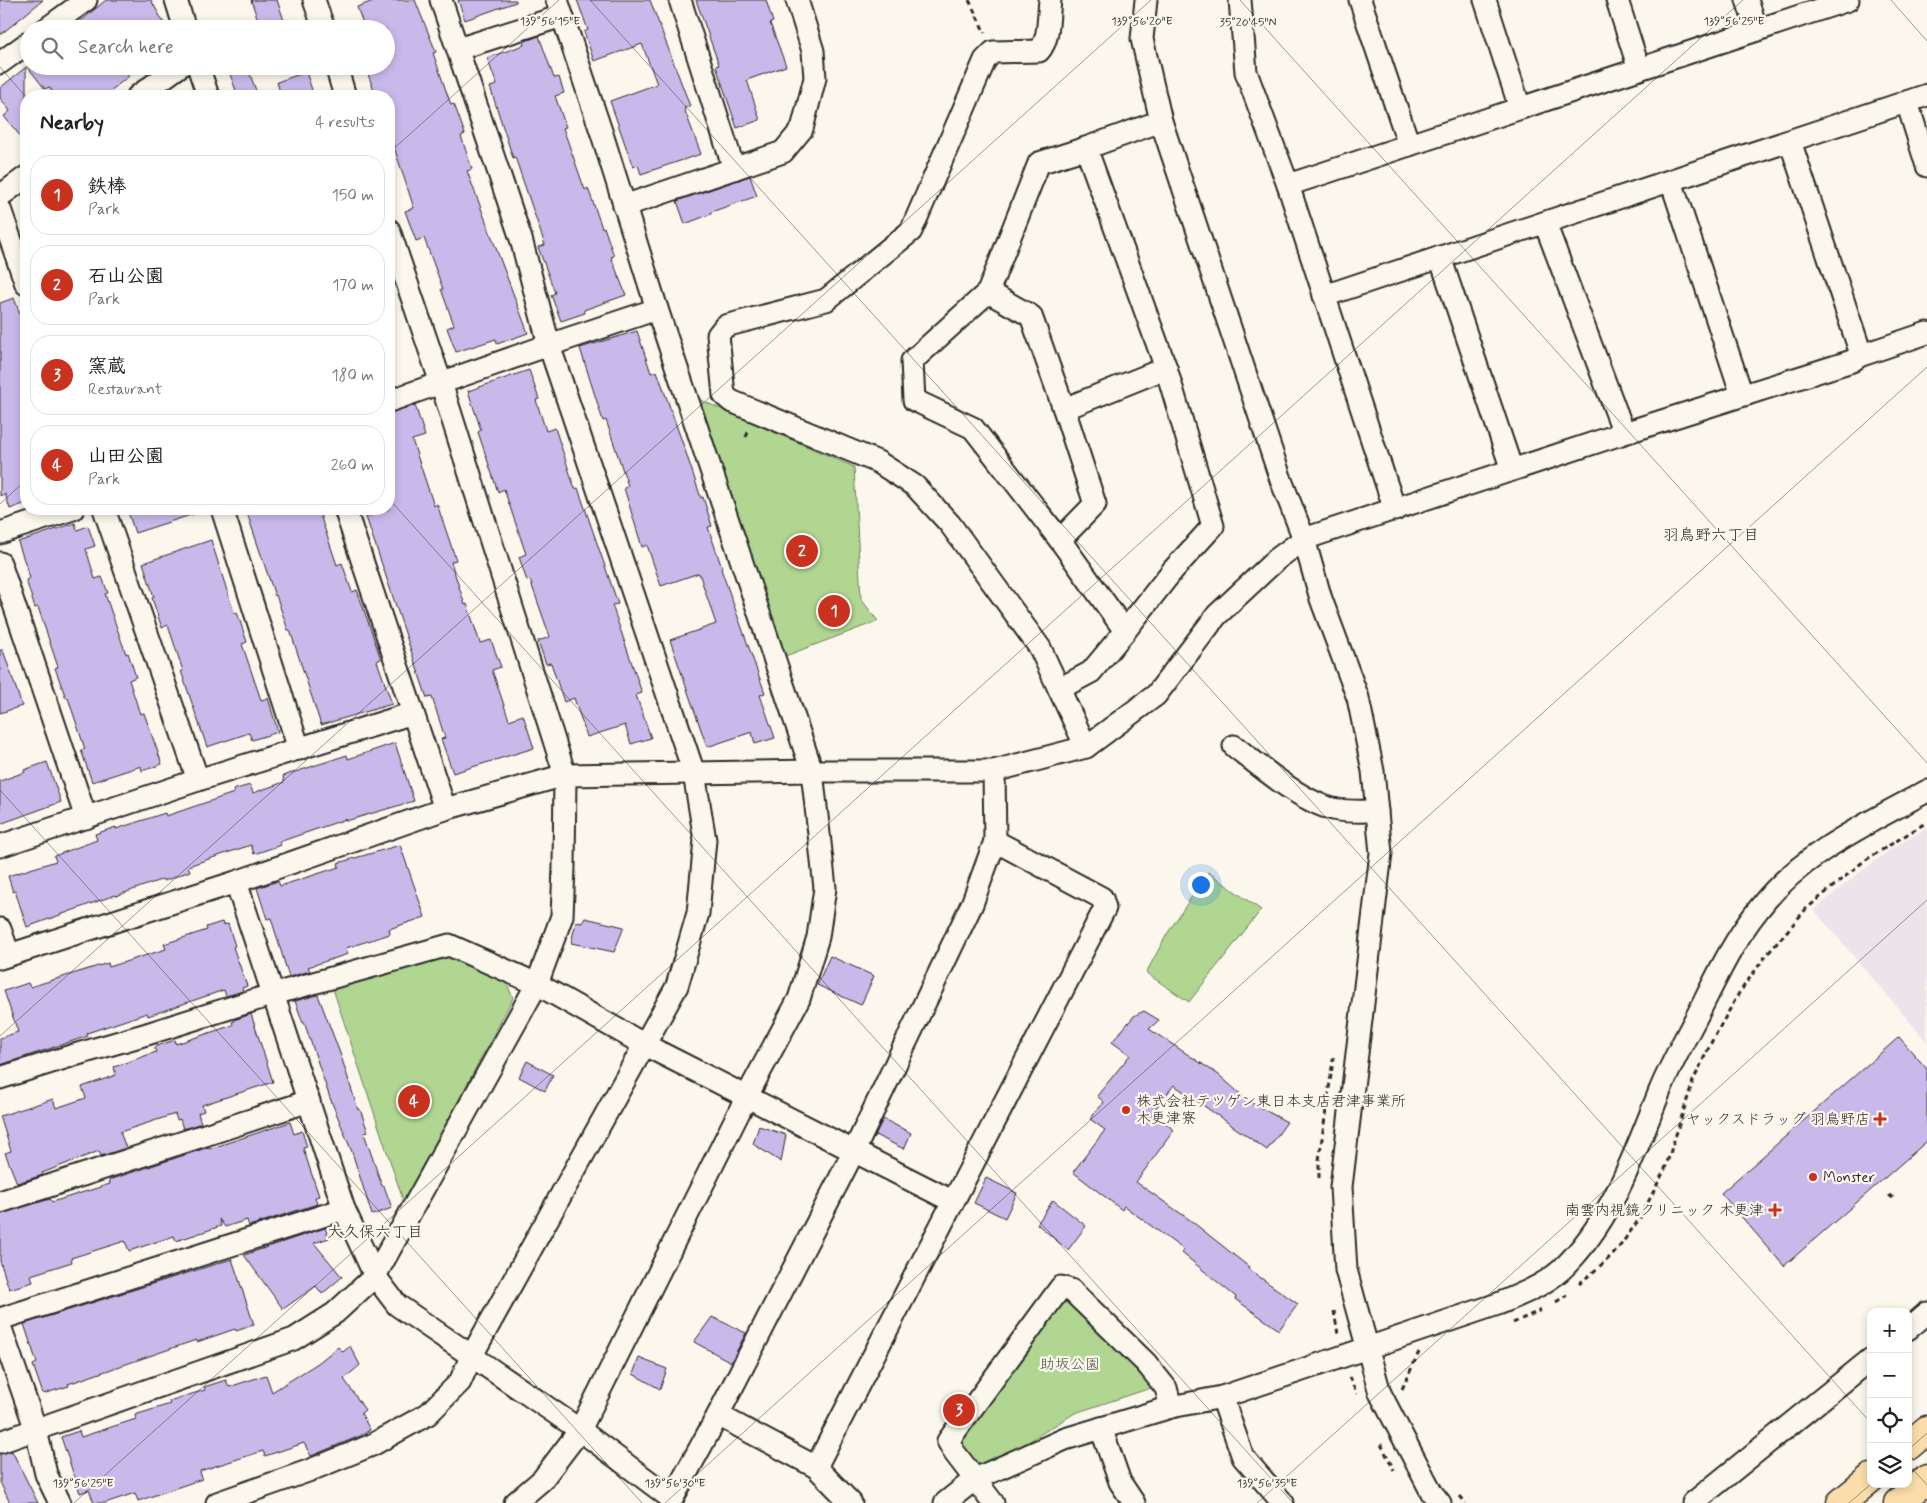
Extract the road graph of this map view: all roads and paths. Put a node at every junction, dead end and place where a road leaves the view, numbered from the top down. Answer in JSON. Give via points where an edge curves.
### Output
{"nodes":[{"id":1,"x":86,"y":0,"type":"edge"},
{"id":2,"x":176,"y":0,"type":"edge"},
{"id":3,"x":314,"y":0,"type":"edge"},
{"id":4,"x":442,"y":0,"type":"edge"},
{"id":5,"x":680,"y":0,"type":"edge"},
{"id":6,"x":797,"y":0,"type":"edge"},
{"id":7,"x":969,"y":0,"type":"edge"},
{"id":8,"x":1050,"y":0,"type":"edge"},
{"id":9,"x":1146,"y":0,"type":"edge"},
{"id":10,"x":1240,"y":0,"type":"edge"},
{"id":11,"x":1360,"y":0,"type":"edge"},
{"id":12,"x":1485,"y":0,"type":"edge"},
{"id":13,"x":1617,"y":0,"type":"edge"},
{"id":14,"x":1747,"y":0,"type":"edge"},
{"id":15,"x":1848,"y":0,"type":"edge"},
{"id":16,"x":560,"y":8,"type":"edge"},
{"id":17,"x":58,"y":20,"type":"edge"},
{"id":18,"x":182,"y":20,"type":"edge"},
{"id":19,"x":321,"y":20,"type":"edge"},
{"id":20,"x":1757,"y":30,"type":"junction"},
{"id":21,"x":988,"y":41,"type":"dead end"},
{"id":22,"x":458,"y":48,"type":"junction"},
{"id":23,"x":20,"y":49,"type":"edge"},
{"id":24,"x":0,"y":63,"type":"edge"},
{"id":25,"x":1639,"y":69,"type":"junction"},
{"id":26,"x":167,"y":75,"type":"edge"},
{"id":27,"x":201,"y":75,"type":"edge"},
{"id":28,"x":339,"y":75,"type":"edge"},
{"id":29,"x":146,"y":90,"type":"edge"},
{"id":30,"x":206,"y":90,"type":"edge"},
{"id":31,"x":343,"y":90,"type":"edge"},
{"id":32,"x":1927,"y":95,"type":"edge"},
{"id":33,"x":1906,"y":102,"type":"junction"},
{"id":34,"x":1520,"y":108,"type":"junction"},
{"id":35,"x":1161,"y":121,"type":"junction"},
{"id":36,"x":1790,"y":141,"type":"junction"},
{"id":37,"x":1409,"y":145,"type":"junction"},
{"id":38,"x":1086,"y":148,"type":"junction"},
{"id":39,"x":1927,"y":166,"type":"edge"},
{"id":40,"x":734,"y":168,"type":"junction"},
{"id":41,"x":20,"y":181,"type":"edge"},
{"id":42,"x":1671,"y":181,"type":"junction"},
{"id":43,"x":1288,"y":185,"type":"junction"},
{"id":44,"x":0,"y":196,"type":"edge"},
{"id":45,"x":624,"y":206,"type":"junction"},
{"id":46,"x":0,"y":209,"type":"edge"},
{"id":47,"x":1545,"y":223,"type":"junction"},
{"id":48,"x":395,"y":248,"type":"edge"},
{"id":49,"x":1440,"y":257,"type":"junction"},
{"id":50,"x":20,"y":267,"type":"edge"},
{"id":51,"x":988,"y":292,"type":"junction"},
{"id":52,"x":1324,"y":296,"type":"junction"},
{"id":53,"x":656,"y":310,"type":"junction"},
{"id":54,"x":1927,"y":333,"type":"edge"},
{"id":55,"x":550,"y":344,"type":"junction"},
{"id":56,"x":1859,"y":356,"type":"junction"},
{"id":57,"x":1166,"y":368,"type":"junction"},
{"id":58,"x":441,"y":383,"type":"junction"},
{"id":59,"x":1747,"y":394,"type":"junction"},
{"id":60,"x":395,"y":399,"type":"edge"},
{"id":61,"x":1064,"y":409,"type":"junction"},
{"id":62,"x":1618,"y":435,"type":"junction"},
{"id":63,"x":1512,"y":470,"type":"junction"},
{"id":64,"x":1394,"y":510,"type":"junction"},
{"id":65,"x":54,"y":515,"type":"edge"},
{"id":66,"x":106,"y":515,"type":"edge"},
{"id":67,"x":224,"y":515,"type":"edge"},
{"id":68,"x":347,"y":515,"type":"edge"},
{"id":69,"x":0,"y":532,"type":"edge"},
{"id":70,"x":1304,"y":539,"type":"junction"},
{"id":71,"x":1060,"y":540,"type":"junction"},
{"id":72,"x":0,"y":563,"type":"edge"},
{"id":73,"x":1125,"y":631,"type":"junction"},
{"id":74,"x":1059,"y":689,"type":"junction"},
{"id":75,"x":413,"y":713,"type":"junction"},
{"id":76,"x":1234,"y":746,"type":"dead end"},
{"id":77,"x":1086,"y":747,"type":"junction"},
{"id":78,"x":299,"y":748,"type":"junction"},
{"id":79,"x":812,"y":771,"type":"junction"},
{"id":80,"x":994,"y":771,"type":"junction"},
{"id":81,"x":694,"y":772,"type":"junction"},
{"id":82,"x":565,"y":775,"type":"junction"},
{"id":83,"x":198,"y":780,"type":"junction"},
{"id":84,"x":1927,"y":791,"type":"edge"},
{"id":85,"x":445,"y":809,"type":"junction"},
{"id":86,"x":1377,"y":811,"type":"junction"},
{"id":87,"x":86,"y":818,"type":"junction"},
{"id":88,"x":1927,"y":822,"type":"edge"},
{"id":89,"x":995,"y":841,"type":"junction"},
{"id":90,"x":0,"y":846,"type":"edge"},
{"id":91,"x":236,"y":882,"type":"junction"},
{"id":92,"x":1806,"y":909,"type":"dead end"},
{"id":93,"x":0,"y":929,"type":"edge"},
{"id":94,"x":4,"y":957,"type":"edge"},
{"id":95,"x":537,"y":984,"type":"junction"},
{"id":96,"x":274,"y":994,"type":"junction"},
{"id":97,"x":646,"y":1045,"type":"junction"},
{"id":98,"x":0,"y":1078,"type":"edge"},
{"id":99,"x":747,"y":1096,"type":"junction"},
{"id":100,"x":309,"y":1101,"type":"junction"},
{"id":101,"x":854,"y":1152,"type":"junction"},
{"id":102,"x":1888,"y":1195,"type":"dead end"},
{"id":103,"x":1893,"y":1198,"type":"dead end"},
{"id":104,"x":952,"y":1201,"type":"junction"},
{"id":105,"x":0,"y":1202,"type":"edge"},
{"id":106,"x":344,"y":1209,"type":"junction"},
{"id":107,"x":375,"y":1276,"type":"junction"},
{"id":108,"x":1927,"y":1313,"type":"edge"},
{"id":109,"x":0,"y":1319,"type":"edge"},
{"id":110,"x":1912,"y":1325,"type":"edge"},
{"id":111,"x":0,"y":1326,"type":"edge"},
{"id":112,"x":1367,"y":1348,"type":"junction"},
{"id":113,"x":471,"y":1356,"type":"junction"},
{"id":114,"x":1867,"y":1362,"type":"edge"},
{"id":115,"x":1222,"y":1398,"type":"junction"},
{"id":116,"x":1171,"y":1407,"type":"junction"},
{"id":117,"x":718,"y":1415,"type":"junction"},
{"id":118,"x":1101,"y":1428,"type":"junction"},
{"id":119,"x":36,"y":1430,"type":"junction"},
{"id":120,"x":580,"y":1430,"type":"junction"},
{"id":121,"x":1927,"y":1430,"type":"edge"},
{"id":122,"x":0,"y":1442,"type":"edge"},
{"id":123,"x":1912,"y":1443,"type":"edge"},
{"id":124,"x":816,"y":1467,"type":"junction"},
{"id":125,"x":975,"y":1479,"type":"junction"},
{"id":126,"x":1927,"y":1479,"type":"edge"},
{"id":127,"x":1867,"y":1481,"type":"edge"},
{"id":128,"x":671,"y":1501,"type":"edge"},
{"id":129,"x":60,"y":1503,"type":"edge"},
{"id":130,"x":217,"y":1503,"type":"edge"},
{"id":131,"x":515,"y":1503,"type":"edge"},
{"id":132,"x":851,"y":1503,"type":"edge"},
{"id":133,"x":945,"y":1503,"type":"edge"},
{"id":134,"x":993,"y":1503,"type":"edge"},
{"id":135,"x":1134,"y":1503,"type":"edge"},
{"id":136,"x":1284,"y":1503,"type":"edge"},
{"id":137,"x":1440,"y":1503,"type":"edge"},
{"id":138,"x":1693,"y":1503,"type":"edge"},
{"id":139,"x":1840,"y":1503,"type":"edge"},
{"id":140,"x":1898,"y":1503,"type":"edge"}],
"edges":[{"from":1,"to":17,"type":"street"},
{"from":2,"to":18,"type":"street"},
{"from":3,"to":19,"type":"street"},
{"from":4,"to":22,"type":"street"},
{"from":5,"to":40,"type":"street"},
{"from":6,"to":40,"type":"street","via":[[813,51],[815,78],[802,129],[783,152]]},
{"from":7,"to":21,"type":"path"},
{"from":8,"to":74,"type":"street","via":[[1047,30],[1039,51],[993,52],[985,60],[911,231],[826,300],[725,326],[718,335],[724,395],[731,401],[878,462],[915,486],[950,524],[1040,648]]},
{"from":9,"to":35,"type":"street","via":[[1142,39]]},
{"from":10,"to":43,"type":"street","via":[[1246,72]]},
{"from":11,"to":37,"type":"street"},
{"from":12,"to":34,"type":"street"},
{"from":13,"to":25,"type":"street"},
{"from":14,"to":20,"type":"street"},
{"from":15,"to":20,"type":"street"},
{"from":16,"to":22,"type":"street"},
{"from":16,"to":45,"type":"street"},
{"from":20,"to":25,"type":"street"},
{"from":22,"to":55,"type":"street","via":[[521,239]]},
{"from":23,"to":24,"type":"street"},
{"from":25,"to":34,"type":"street"},
{"from":26,"to":29,"type":"street"},
{"from":27,"to":30,"type":"street"},
{"from":28,"to":31,"type":"street"},
{"from":32,"to":33,"type":"street"},
{"from":33,"to":36,"type":"street"},
{"from":33,"to":39,"type":"street"},
{"from":34,"to":37,"type":"street"},
{"from":35,"to":38,"type":"street"},
{"from":35,"to":70,"type":"street","via":[[1281,480]]},
{"from":36,"to":42,"type":"street"},
{"from":36,"to":56,"type":"street"},
{"from":37,"to":43,"type":"street"},
{"from":38,"to":51,"type":"street","via":[[1039,163]]},
{"from":38,"to":57,"type":"street"},
{"from":40,"to":45,"type":"street"},
{"from":41,"to":44,"type":"street"},
{"from":42,"to":47,"type":"street"},
{"from":42,"to":59,"type":"street","via":[[1740,389]]},
{"from":43,"to":52,"type":"street"},
{"from":45,"to":53,"type":"street"},
{"from":46,"to":50,"type":"street"},
{"from":47,"to":49,"type":"street"},
{"from":47,"to":62,"type":"street","via":[[1621,425]]},
{"from":48,"to":58,"type":"street"},
{"from":49,"to":52,"type":"street"},
{"from":49,"to":63,"type":"street"},
{"from":51,"to":61,"type":"street","via":[[1030,316]]},
{"from":51,"to":71,"type":"street","via":[[912,361],[914,400],[973,428]]},
{"from":52,"to":64,"type":"street"},
{"from":53,"to":55,"type":"street"},
{"from":53,"to":79,"type":"street"},
{"from":54,"to":56,"type":"street"},
{"from":55,"to":58,"type":"street"},
{"from":55,"to":81,"type":"street"},
{"from":56,"to":59,"type":"street"},
{"from":57,"to":61,"type":"street"},
{"from":57,"to":73,"type":"street","via":[[1213,526]]},
{"from":58,"to":60,"type":"street"},
{"from":58,"to":82,"type":"street"},
{"from":59,"to":62,"type":"street"},
{"from":61,"to":71,"type":"street","via":[[1095,504]]},
{"from":62,"to":63,"type":"street"},
{"from":63,"to":64,"type":"street"},
{"from":64,"to":70,"type":"street"},
{"from":65,"to":69,"type":"street"},
{"from":66,"to":83,"type":"street"},
{"from":67,"to":78,"type":"street"},
{"from":68,"to":75,"type":"street"},
{"from":70,"to":77,"type":"street","via":[[1277,559],[1216,615],[1156,695]]},
{"from":70,"to":86,"type":"street","via":[[1320,599],[1358,698],[1373,771]]},
{"from":71,"to":73,"type":"street"},
{"from":72,"to":87,"type":"street"},
{"from":73,"to":74,"type":"street","via":[[1091,672]]},
{"from":74,"to":77,"type":"street"},
{"from":75,"to":78,"type":"street"},
{"from":75,"to":85,"type":"street"},
{"from":76,"to":86,"type":"street","via":[[1309,800],[1338,810]]},
{"from":77,"to":80,"type":"street"},
{"from":78,"to":83,"type":"street"},
{"from":79,"to":80,"type":"street"},
{"from":79,"to":81,"type":"street"},
{"from":79,"to":99,"type":"street","via":[[825,888],[818,937],[799,999]]},
{"from":80,"to":89,"type":"street"},
{"from":81,"to":82,"type":"street"},
{"from":81,"to":97,"type":"street","via":[[705,840],[698,913],[677,986]]},
{"from":82,"to":85,"type":"street"},
{"from":82,"to":95,"type":"street","via":[[562,916]]},
{"from":83,"to":87,"type":"street"},
{"from":84,"to":112,"type":"street","via":[[1815,856],[1758,908],[1735,941],[1674,1061],[1609,1208],[1584,1246],[1559,1271],[1530,1291],[1498,1304]]},
{"from":85,"to":91,"type":"street"},
{"from":86,"to":112,"type":"street","via":[[1381,853],[1341,1187],[1346,1270]]},
{"from":87,"to":90,"type":"street"},
{"from":88,"to":92,"type":"path","via":[[1864,861]]},
{"from":89,"to":101,"type":"street","via":[[972,904]]},
{"from":89,"to":104,"type":"street","via":[[1102,898],[1105,908]]},
{"from":91,"to":94,"type":"street"},
{"from":91,"to":96,"type":"street"},
{"from":93,"to":94,"type":"street"},
{"from":95,"to":96,"type":"street","via":[[449,945]]},
{"from":95,"to":97,"type":"street"},
{"from":95,"to":107,"type":"street"},
{"from":96,"to":98,"type":"street"},
{"from":96,"to":100,"type":"street"},
{"from":97,"to":99,"type":"street"},
{"from":97,"to":113,"type":"street"},
{"from":99,"to":101,"type":"street"},
{"from":99,"to":120,"type":"street"},
{"from":100,"to":105,"type":"street"},
{"from":100,"to":106,"type":"street"},
{"from":101,"to":104,"type":"street"},
{"from":101,"to":117,"type":"street"},
{"from":102,"to":103,"type":"path"},
{"from":104,"to":124,"type":"street"},
{"from":106,"to":107,"type":"street"},
{"from":106,"to":109,"type":"street"},
{"from":107,"to":113,"type":"street","via":[[397,1305]]},
{"from":107,"to":119,"type":"street","via":[[335,1313],[294,1339]]},
{"from":108,"to":110,"type":"street"},
{"from":111,"to":119,"type":"street"},
{"from":112,"to":115,"type":"street"},
{"from":112,"to":137,"type":"street","via":[[1380,1393]]},
{"from":113,"to":120,"type":"street"},
{"from":113,"to":130,"type":"street","via":[[460,1382],[428,1414],[372,1445]]},
{"from":114,"to":138,"type":"street"},
{"from":115,"to":116,"type":"street"},
{"from":115,"to":136,"type":"street","via":[[1243,1457]]},
{"from":116,"to":118,"type":"street"},
{"from":116,"to":125,"type":"street","via":[[1166,1388],[1146,1363],[1071,1290],[1061,1287],[948,1441]]},
{"from":117,"to":124,"type":"street"},
{"from":117,"to":128,"type":"street"},
{"from":118,"to":125,"type":"street"},
{"from":118,"to":135,"type":"street","via":[[1120,1482]]},
{"from":119,"to":122,"type":"street"},
{"from":119,"to":129,"type":"street","via":[[46,1474]]},
{"from":120,"to":128,"type":"street"},
{"from":120,"to":131,"type":"street","via":[[542,1480]]},
{"from":121,"to":123,"type":"highway"},
{"from":124,"to":132,"type":"street"},
{"from":125,"to":133,"type":"street"},
{"from":125,"to":134,"type":"street"},
{"from":126,"to":140,"type":"highway"},
{"from":127,"to":139,"type":"highway"}]}
